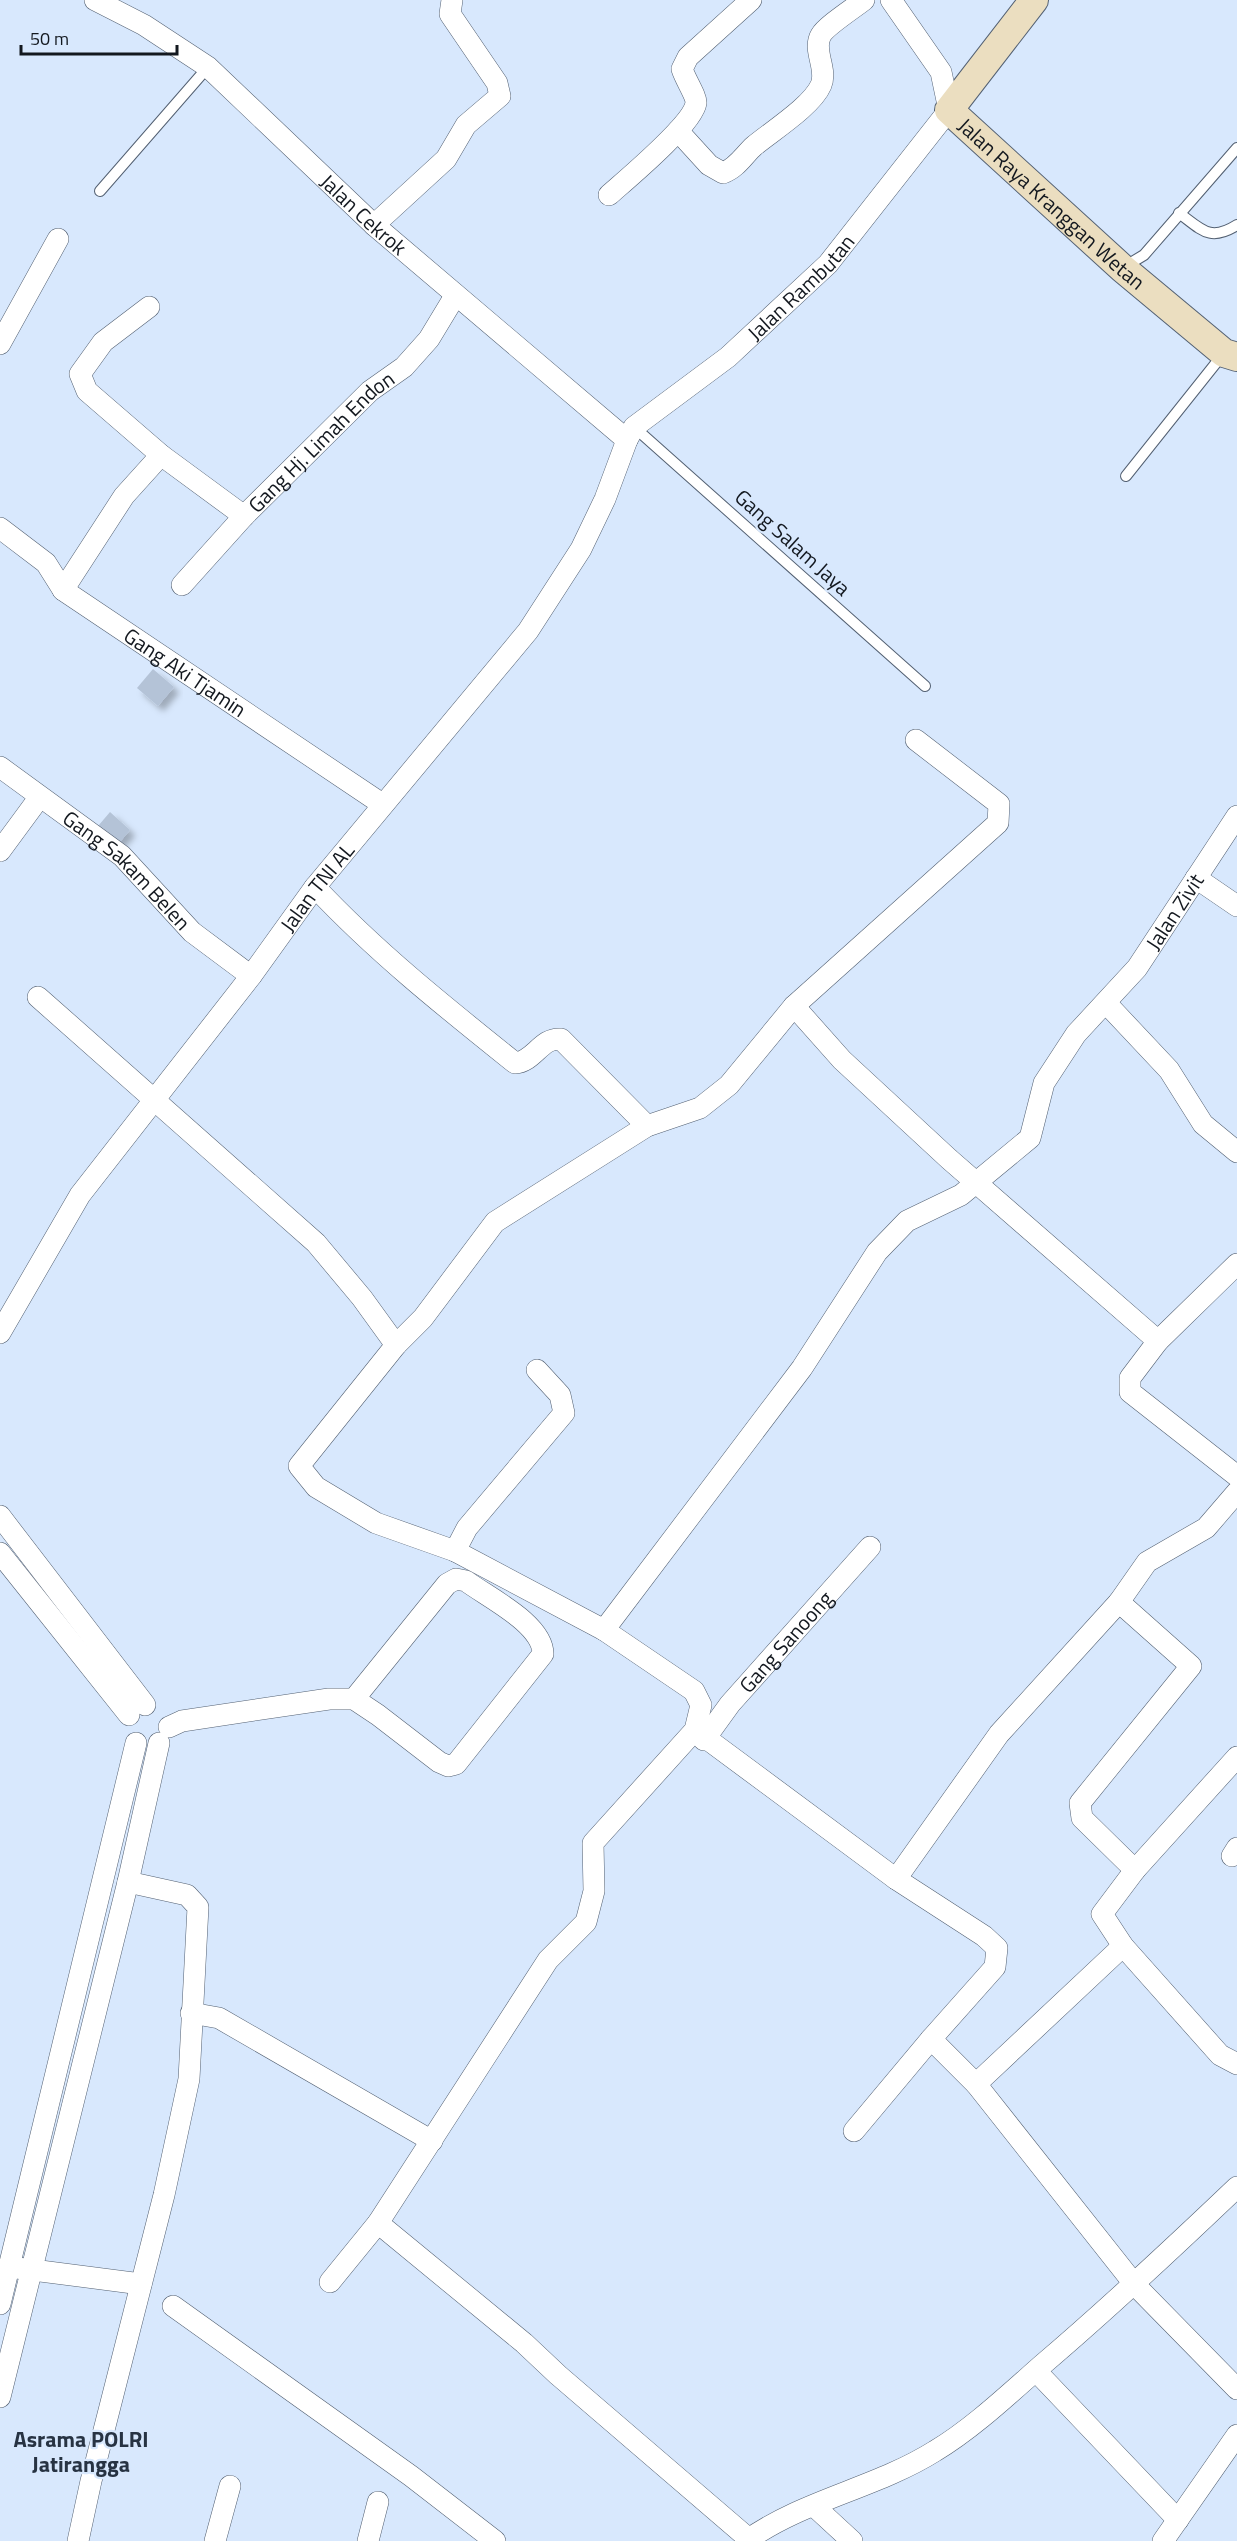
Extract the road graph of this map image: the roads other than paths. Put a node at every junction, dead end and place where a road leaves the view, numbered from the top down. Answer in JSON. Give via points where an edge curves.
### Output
{"nodes":[{"id":1,"x":95,"y":0,"type":"edge"},
{"id":2,"x":452,"y":0,"type":"edge"},
{"id":3,"x":751,"y":0,"type":"edge"},
{"id":4,"x":864,"y":0,"type":"edge"},
{"id":5,"x":891,"y":0,"type":"edge"},
{"id":6,"x":1034,"y":0,"type":"edge"},
{"id":7,"x":208,"y":67,"type":"junction"},
{"id":8,"x":949,"y":110,"type":"junction"},
{"id":9,"x":678,"y":130,"type":"junction"},
{"id":10,"x":1237,"y":148,"type":"edge"},
{"id":11,"x":100,"y":192,"type":"dead end"},
{"id":12,"x":609,"y":195,"type":"dead end"},
{"id":13,"x":1179,"y":213,"type":"junction"},
{"id":14,"x":374,"y":225,"type":"junction"},
{"id":15,"x":1237,"y":225,"type":"edge"},
{"id":16,"x":58,"y":238,"type":"dead end"},
{"id":17,"x":1122,"y":268,"type":"junction"},
{"id":18,"x":454,"y":296,"type":"junction"},
{"id":19,"x":149,"y":308,"type":"dead end"},
{"id":20,"x":0,"y":344,"type":"edge"},
{"id":21,"x":1230,"y":355,"type":"edge"},
{"id":22,"x":630,"y":433,"type":"junction"},
{"id":23,"x":161,"y":455,"type":"junction"},
{"id":24,"x":1126,"y":476,"type":"dead end"},
{"id":25,"x":244,"y":516,"type":"junction"},
{"id":26,"x":0,"y":528,"type":"edge"},
{"id":27,"x":182,"y":585,"type":"dead end"},
{"id":28,"x":63,"y":590,"type":"junction"},
{"id":29,"x":926,"y":686,"type":"dead end"},
{"id":30,"x":916,"y":740,"type":"dead end"},
{"id":31,"x":0,"y":767,"type":"edge"},
{"id":32,"x":39,"y":798,"type":"junction"},
{"id":33,"x":382,"y":804,"type":"junction"},
{"id":34,"x":1237,"y":816,"type":"edge"},
{"id":35,"x":0,"y":851,"type":"edge"},
{"id":36,"x":1196,"y":878,"type":"junction"},
{"id":37,"x":315,"y":887,"type":"junction"},
{"id":38,"x":1237,"y":906,"type":"edge"},
{"id":39,"x":251,"y":976,"type":"junction"},
{"id":40,"x":38,"y":997,"type":"dead end"},
{"id":41,"x":1106,"y":1003,"type":"junction"},
{"id":42,"x":794,"y":1006,"type":"junction"},
{"id":43,"x":154,"y":1099,"type":"junction"},
{"id":44,"x":647,"y":1126,"type":"junction"},
{"id":45,"x":1237,"y":1152,"type":"edge"},
{"id":46,"x":977,"y":1181,"type":"junction"},
{"id":47,"x":1237,"y":1264,"type":"edge"},
{"id":48,"x":0,"y":1333,"type":"edge"},
{"id":49,"x":1158,"y":1341,"type":"junction"},
{"id":50,"x":396,"y":1345,"type":"junction"},
{"id":51,"x":537,"y":1370,"type":"dead end"},
{"id":52,"x":1237,"y":1476,"type":"edge"},
{"id":53,"x":1237,"y":1492,"type":"edge"},
{"id":54,"x":0,"y":1516,"type":"edge"},
{"id":55,"x":870,"y":1547,"type":"dead end"},
{"id":56,"x":455,"y":1551,"type":"junction"},
{"id":57,"x":0,"y":1552,"type":"edge"},
{"id":58,"x":34,"y":1559,"type":"junction"},
{"id":59,"x":15,"y":1572,"type":"junction"},
{"id":60,"x":1119,"y":1602,"type":"junction"},
{"id":61,"x":604,"y":1630,"type":"junction"},
{"id":62,"x":354,"y":1700,"type":"junction"},
{"id":63,"x":137,"y":1710,"type":"junction"},
{"id":64,"x":169,"y":1727,"type":"junction"},
{"id":65,"x":699,"y":1735,"type":"junction"},
{"id":66,"x":136,"y":1743,"type":"junction"},
{"id":67,"x":1237,"y":1757,"type":"edge"},
{"id":68,"x":1135,"y":1870,"type":"junction"},
{"id":69,"x":896,"y":1879,"type":"junction"},
{"id":70,"x":128,"y":1882,"type":"junction"},
{"id":71,"x":1123,"y":1946,"type":"junction"},
{"id":72,"x":191,"y":2013,"type":"junction"},
{"id":73,"x":931,"y":2039,"type":"junction"},
{"id":74,"x":1237,"y":2064,"type":"edge"},
{"id":75,"x":976,"y":2084,"type":"junction"},
{"id":76,"x":854,"y":2132,"type":"dead end"},
{"id":77,"x":432,"y":2141,"type":"junction"},
{"id":78,"x":1237,"y":2187,"type":"edge"},
{"id":79,"x":378,"y":2223,"type":"junction"},
{"id":80,"x":4,"y":2266,"type":"edge"},
{"id":81,"x":30,"y":2269,"type":"junction"},
{"id":82,"x":330,"y":2282,"type":"dead end"},
{"id":83,"x":141,"y":2284,"type":"junction"},
{"id":84,"x":1135,"y":2285,"type":"junction"},
{"id":85,"x":0,"y":2304,"type":"edge"},
{"id":86,"x":172,"y":2306,"type":"dead end"},
{"id":87,"x":1036,"y":2371,"type":"junction"},
{"id":88,"x":1237,"y":2389,"type":"edge"},
{"id":89,"x":0,"y":2397,"type":"edge"},
{"id":90,"x":1237,"y":2435,"type":"edge"},
{"id":91,"x":230,"y":2486,"type":"dead end"},
{"id":92,"x":378,"y":2502,"type":"dead end"},
{"id":93,"x":814,"y":2506,"type":"junction"},
{"id":94,"x":1178,"y":2520,"type":"junction"},
{"id":95,"x":748,"y":2540,"type":"edge"},
{"id":96,"x":78,"y":2541,"type":"edge"},
{"id":97,"x":215,"y":2541,"type":"edge"},
{"id":98,"x":368,"y":2541,"type":"edge"},
{"id":99,"x":495,"y":2541,"type":"edge"},
{"id":100,"x":852,"y":2541,"type":"edge"},
{"id":101,"x":1163,"y":2541,"type":"edge"}],
"edges":[{"from":1,"to":7,"type":"street","name":"Jalan Cekrok","via":[[144,24]]},
{"from":2,"to":14,"type":"street","via":[[450,14],[497,83],[500,96],[466,125],[446,159]]},
{"from":3,"to":9,"type":"street","via":[[688,57],[682,69],[697,102]]},
{"from":4,"to":9,"type":"street","via":[[821,35],[824,75],[816,93],[730,170],[723,172],[709,165]]},
{"from":5,"to":8,"type":"street","via":[[941,72]]},
{"from":6,"to":8,"type":"main road","name":"Jalan Raya Kranggan Wetan"},
{"from":7,"to":11,"type":"lane"},
{"from":7,"to":14,"type":"street","name":"Jalan Cekrok"},
{"from":8,"to":17,"type":"main road","name":"Jalan Raya Kranggan Wetan"},
{"from":8,"to":22,"type":"street","name":"Jalan Rambutan","via":[[828,264],[728,357]]},
{"from":9,"to":12,"type":"street"},
{"from":10,"to":13,"type":"lane"},
{"from":13,"to":15,"type":"lane","via":[[1207,233],[1222,234]]},
{"from":13,"to":17,"type":"lane","via":[[1144,255]]},
{"from":14,"to":18,"type":"street","name":"Jalan Cekrok"},
{"from":16,"to":20,"type":"street"},
{"from":17,"to":21,"type":"main road","name":"Jalan Raya Kranggan Wetan"},
{"from":18,"to":22,"type":"street","name":"Jalan Cekrok"},
{"from":18,"to":25,"type":"street","name":"Gang Hj. Limah Endon","via":[[429,339],[404,367],[370,391]]},
{"from":19,"to":23,"type":"street","via":[[103,342],[80,375],[87,391]]},
{"from":21,"to":24,"type":"lane"},
{"from":22,"to":29,"type":"lane","name":"Gang Salam Jaya"},
{"from":22,"to":33,"type":"street","name":"Jalan TNI AL","via":[[581,549],[528,631]]},
{"from":23,"to":25,"type":"street"},
{"from":23,"to":28,"type":"street","via":[[124,496]]},
{"from":25,"to":27,"type":"street","name":"Gang Hj. Limah Endon"},
{"from":26,"to":28,"type":"street","name":"Gang Aki Tjamin","via":[[46,563]]},
{"from":28,"to":33,"type":"street","name":"Gang Aki Tjamin"},
{"from":30,"to":42,"type":"street","via":[[999,804],[998,823]]},
{"from":31,"to":32,"type":"street","name":"Gang Sakam Belen"},
{"from":32,"to":35,"type":"street"},
{"from":32,"to":39,"type":"street","name":"Gang Sakam Belen","via":[[122,856],[192,932]]},
{"from":33,"to":37,"type":"street","name":"Jalan TNI AL"},
{"from":34,"to":36,"type":"street","name":"Jalan Zivit"},
{"from":36,"to":38,"type":"street"},
{"from":36,"to":41,"type":"street","name":"Jalan Zivit","via":[[1137,968]]},
{"from":37,"to":39,"type":"street","name":"Jalan TNI AL"},
{"from":37,"to":44,"type":"street","via":[[402,972],[515,1063],[526,1060],[547,1041],[561,1039]]},
{"from":39,"to":43,"type":"street","name":"Jalan TNI AL"},
{"from":40,"to":43,"type":"street"},
{"from":41,"to":45,"type":"street","via":[[1168,1070],[1203,1124]]},
{"from":41,"to":46,"type":"street","name":"Jalan Zivit","via":[[1076,1034],[1044,1083],[1030,1138]]},
{"from":42,"to":44,"type":"street","via":[[729,1085],[700,1108]]},
{"from":42,"to":46,"type":"street","via":[[842,1060]]},
{"from":43,"to":48,"type":"street","name":"Jalan TNI AL","via":[[80,1195]]},
{"from":43,"to":50,"type":"street","via":[[316,1243]]},
{"from":44,"to":50,"type":"street","via":[[495,1222],[423,1318]]},
{"from":46,"to":49,"type":"street"},
{"from":46,"to":61,"type":"street","name":"Jalan Zivit","via":[[961,1195],[907,1221],[877,1252],[802,1368]]},
{"from":47,"to":49,"type":"street"},
{"from":49,"to":52,"type":"street","via":[[1130,1378],[1130,1392]]},
{"from":50,"to":56,"type":"street","via":[[299,1466],[316,1487],[376,1523]]},
{"from":51,"to":56,"type":"street","via":[[560,1395],[564,1413],[467,1528]]},
{"from":53,"to":60,"type":"street","via":[[1206,1528],[1147,1562]]},
{"from":54,"to":58,"type":"street"},
{"from":55,"to":65,"type":"street","name":"Gang Sanoong"},
{"from":56,"to":61,"type":"street"},
{"from":57,"to":59,"type":"street"},
{"from":58,"to":59,"type":"street"},
{"from":58,"to":63,"type":"street"},
{"from":59,"to":63,"type":"street"},
{"from":60,"to":68,"type":"street","via":[[1191,1666],[1080,1803],[1082,1818]]},
{"from":60,"to":69,"type":"street","via":[[999,1734]]},
{"from":61,"to":65,"type":"street","via":[[693,1691],[701,1705]]},
{"from":62,"to":62,"type":"street","via":[[439,1762],[456,1764],[543,1654],[543,1643],[530,1626],[466,1581],[456,1579],[447,1584]]},
{"from":62,"to":64,"type":"street","via":[[329,1699]]},
{"from":63,"to":64,"type":"street","via":[[154,1705],[162,1710]]},
{"from":63,"to":66,"type":"street","via":[[127,1724]]},
{"from":64,"to":66,"type":"street","via":[[151,1746]]},
{"from":64,"to":70,"type":"street"},
{"from":65,"to":69,"type":"street"},
{"from":65,"to":77,"type":"street","name":"Gang Sanoong","via":[[593,1843],[594,1891],[586,1922],[548,1960]]},
{"from":66,"to":80,"type":"street"},
{"from":67,"to":68,"type":"street"},
{"from":68,"to":71,"type":"street","via":[[1102,1914]]},
{"from":69,"to":73,"type":"street","via":[[997,1948],[995,1967]]},
{"from":70,"to":72,"type":"street","via":[[187,1896],[198,1907]]},
{"from":70,"to":81,"type":"street"},
{"from":71,"to":74,"type":"street","via":[[1220,2055]]},
{"from":71,"to":75,"type":"street"},
{"from":72,"to":77,"type":"street","via":[[219,2018]]},
{"from":72,"to":83,"type":"street","via":[[189,2079]]},
{"from":73,"to":75,"type":"street"},
{"from":73,"to":76,"type":"street"},
{"from":75,"to":84,"type":"street"},
{"from":77,"to":79,"type":"street","name":"Gang Sanoong"},
{"from":78,"to":84,"type":"street"},
{"from":79,"to":82,"type":"street","name":"Gang Sanoong"},
{"from":79,"to":95,"type":"street","via":[[524,2343]]},
{"from":80,"to":81,"type":"street"},
{"from":80,"to":85,"type":"street"},
{"from":81,"to":83,"type":"street"},
{"from":81,"to":89,"type":"street"},
{"from":83,"to":96,"type":"street"},
{"from":84,"to":87,"type":"street"},
{"from":84,"to":88,"type":"street"},
{"from":86,"to":99,"type":"street","via":[[411,2476]]},
{"from":87,"to":93,"type":"street","via":[[937,2451],[900,2471]]},
{"from":87,"to":94,"type":"street"},
{"from":90,"to":94,"type":"street"},
{"from":91,"to":97,"type":"street"},
{"from":92,"to":98,"type":"street"},
{"from":93,"to":95,"type":"street"},
{"from":93,"to":100,"type":"street"},
{"from":94,"to":101,"type":"street"}]}
